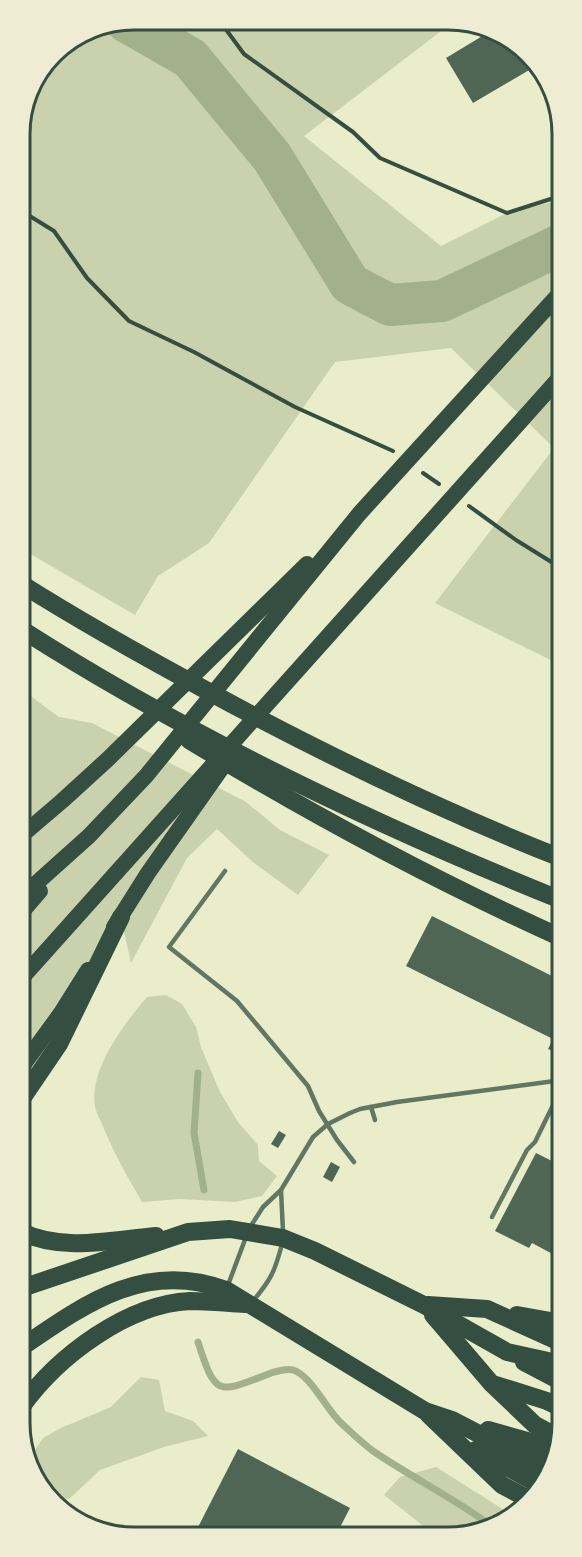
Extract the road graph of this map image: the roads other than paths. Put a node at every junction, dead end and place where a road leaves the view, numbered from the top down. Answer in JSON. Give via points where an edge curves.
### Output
{"nodes":[{"id":1,"x":552,"y":302,"type":"edge"},
{"id":2,"x":552,"y":386,"type":"edge"},
{"id":3,"x":359,"y":514,"type":"junction"},
{"id":4,"x":30,"y":589,"type":"edge"},
{"id":5,"x":30,"y":635,"type":"edge"},
{"id":6,"x":53,"y":649,"type":"junction"},
{"id":7,"x":190,"y":800,"type":"junction"},
{"id":8,"x":30,"y":828,"type":"edge"},
{"id":9,"x":88,"y":836,"type":"junction"},
{"id":10,"x":552,"y":854,"type":"edge"},
{"id":11,"x":225,"y":871,"type":"dead end"},
{"id":12,"x":30,"y":889,"type":"edge"},
{"id":13,"x":552,"y":896,"type":"edge"},
{"id":14,"x":30,"y":903,"type":"edge"},
{"id":15,"x":121,"y":917,"type":"junction"},
{"id":16,"x":552,"y":934,"type":"edge"},
{"id":17,"x":30,"y":969,"type":"edge"},
{"id":18,"x":30,"y":1056,"type":"edge"},
{"id":19,"x":552,"y":1081,"type":"edge"},
{"id":20,"x":30,"y":1087,"type":"edge"},
{"id":21,"x":371,"y":1107,"type":"junction"},
{"id":22,"x":552,"y":1107,"type":"edge"},
{"id":23,"x":375,"y":1120,"type":"dead end"},
{"id":24,"x":328,"y":1124,"type":"junction"},
{"id":25,"x":354,"y":1162,"type":"dead end"},
{"id":26,"x":281,"y":1190,"type":"junction"},
{"id":27,"x":492,"y":1217,"type":"dead end"},
{"id":28,"x":248,"y":1231,"type":"junction"},
{"id":29,"x":188,"y":1232,"type":"junction"},
{"id":30,"x":30,"y":1236,"type":"edge"},
{"id":31,"x":283,"y":1238,"type":"junction"},
{"id":32,"x":30,"y":1285,"type":"edge"},
{"id":33,"x":226,"y":1290,"type":"junction"},
{"id":34,"x":249,"y":1305,"type":"junction"},
{"id":35,"x":424,"y":1305,"type":"junction"},
{"id":36,"x":487,"y":1309,"type":"junction"},
{"id":37,"x":552,"y":1321,"type":"edge"},
{"id":38,"x":552,"y":1338,"type":"edge"},
{"id":39,"x":30,"y":1342,"type":"edge"},
{"id":40,"x":507,"y":1352,"type":"junction"},
{"id":41,"x":552,"y":1362,"type":"edge"},
{"id":42,"x":552,"y":1377,"type":"edge"},
{"id":43,"x":491,"y":1383,"type":"junction"},
{"id":44,"x":30,"y":1397,"type":"edge"},
{"id":45,"x":552,"y":1403,"type":"edge"},
{"id":46,"x":450,"y":1427,"type":"junction"},
{"id":47,"x":551,"y":1434,"type":"edge"},
{"id":48,"x":548,"y":1451,"type":"edge"},
{"id":49,"x":542,"y":1467,"type":"edge"},
{"id":50,"x":534,"y":1481,"type":"edge"},
{"id":51,"x":521,"y":1495,"type":"edge"}],
"edges":[{"from":1,"to":3,"type":"highway"},
{"from":2,"to":7,"type":"highway","via":[[271,698]]},
{"from":3,"to":8,"type":"highway","via":[[108,759]]},
{"from":3,"to":9,"type":"highway","via":[[146,776]]},
{"from":4,"to":10,"type":"highway","via":[[297,739],[393,786]]},
{"from":5,"to":6,"type":"highway"},
{"from":6,"to":13,"type":"highway","via":[[225,746],[459,859]]},
{"from":6,"to":16,"type":"highway","via":[[112,692],[267,787],[413,866]]},
{"from":7,"to":15,"type":"highway"},
{"from":7,"to":17,"type":"highway"},
{"from":9,"to":12,"type":"highway"},
{"from":9,"to":14,"type":"highway"},
{"from":11,"to":24,"type":"lane","via":[[169,947],[237,1001],[308,1086]]},
{"from":15,"to":18,"type":"highway"},
{"from":15,"to":20,"type":"highway","via":[[59,1044]]},
{"from":19,"to":21,"type":"lane"},
{"from":21,"to":23,"type":"lane"},
{"from":21,"to":24,"type":"lane"},
{"from":22,"to":27,"type":"lane"},
{"from":24,"to":25,"type":"lane"},
{"from":24,"to":26,"type":"lane","via":[[313,1137]]},
{"from":26,"to":28,"type":"lane","via":[[263,1207]]},
{"from":26,"to":31,"type":"lane"},
{"from":28,"to":29,"type":"highway"},
{"from":28,"to":31,"type":"highway"},
{"from":28,"to":33,"type":"lane"},
{"from":29,"to":30,"type":"highway","via":[[68,1244]]},
{"from":29,"to":32,"type":"highway"},
{"from":31,"to":34,"type":"lane","via":[[269,1282]]},
{"from":31,"to":35,"type":"highway"},
{"from":33,"to":34,"type":"highway"},
{"from":33,"to":39,"type":"highway","via":[[178,1280],[128,1286],[77,1311]]},
{"from":34,"to":44,"type":"highway","via":[[189,1301],[133,1314],[112,1324],[67,1359]]},
{"from":34,"to":46,"type":"highway"},
{"from":35,"to":36,"type":"highway"},
{"from":35,"to":40,"type":"highway"},
{"from":35,"to":43,"type":"highway"},
{"from":36,"to":37,"type":"highway"},
{"from":36,"to":38,"type":"highway"},
{"from":40,"to":41,"type":"highway"},
{"from":40,"to":42,"type":"highway"},
{"from":43,"to":45,"type":"highway"},
{"from":43,"to":47,"type":"highway","via":[[535,1425]]},
{"from":46,"to":48,"type":"highway","via":[[527,1441]]},
{"from":46,"to":49,"type":"highway"},
{"from":46,"to":50,"type":"highway"},
{"from":46,"to":51,"type":"highway","via":[[502,1485]]}]}
